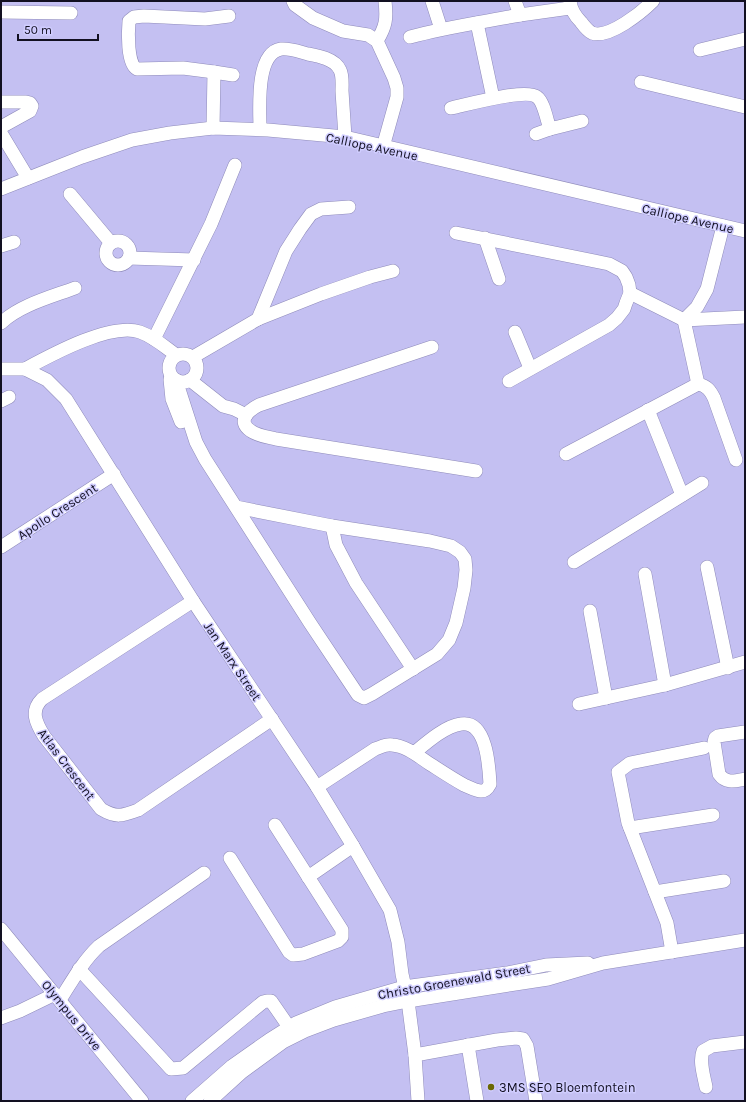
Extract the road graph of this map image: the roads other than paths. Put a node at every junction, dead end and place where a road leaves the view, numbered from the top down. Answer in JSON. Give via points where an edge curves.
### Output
{"nodes":[{"id":1,"x":293,"y":1,"type":"edge"},
{"id":2,"x":384,"y":1,"type":"edge"},
{"id":3,"x":432,"y":1,"type":"edge"},
{"id":4,"x":515,"y":1,"type":"edge"},
{"id":5,"x":653,"y":1,"type":"edge"},
{"id":6,"x":570,"y":5,"type":"edge"},
{"id":7,"x":640,"y":6,"type":"edge"},
{"id":8,"x":1,"y":12,"type":"edge"},
{"id":9,"x":71,"y":14,"type":"dead end"},
{"id":10,"x":520,"y":15,"type":"junction"},
{"id":11,"x":229,"y":16,"type":"dead end"},
{"id":12,"x":477,"y":23,"type":"junction"},
{"id":13,"x":442,"y":29,"type":"junction"},
{"id":14,"x":410,"y":37,"type":"dead end"},
{"id":15,"x":745,"y":39,"type":"edge"},
{"id":16,"x":377,"y":41,"type":"junction"},
{"id":17,"x":700,"y":50,"type":"dead end"},
{"id":18,"x":214,"y":72,"type":"junction"},
{"id":19,"x":234,"y":75,"type":"dead end"},
{"id":20,"x":641,"y":82,"type":"dead end"},
{"id":21,"x":493,"y":98,"type":"junction"},
{"id":22,"x":1,"y":102,"type":"edge"},
{"id":23,"x":745,"y":107,"type":"edge"},
{"id":24,"x":451,"y":108,"type":"dead end"},
{"id":25,"x":582,"y":121,"type":"dead end"},
{"id":26,"x":1,"y":127,"type":"edge"},
{"id":27,"x":213,"y":128,"type":"junction"},
{"id":28,"x":260,"y":129,"type":"junction"},
{"id":29,"x":550,"y":129,"type":"junction"},
{"id":30,"x":1,"y":133,"type":"edge"},
{"id":31,"x":536,"y":134,"type":"dead end"},
{"id":32,"x":345,"y":137,"type":"junction"},
{"id":33,"x":384,"y":147,"type":"junction"},
{"id":34,"x":234,"y":165,"type":"dead end"},
{"id":35,"x":28,"y":178,"type":"junction"},
{"id":36,"x":1,"y":189,"type":"edge"},
{"id":37,"x":70,"y":194,"type":"dead end"},
{"id":38,"x":349,"y":207,"type":"dead end"},
{"id":39,"x":723,"y":226,"type":"junction"},
{"id":40,"x":745,"y":231,"type":"edge"},
{"id":41,"x":456,"y":233,"type":"dead end"},
{"id":42,"x":485,"y":238,"type":"junction"},
{"id":43,"x":14,"y":242,"type":"dead end"},
{"id":44,"x":1,"y":246,"type":"edge"},
{"id":45,"x":194,"y":260,"type":"junction"},
{"id":46,"x":393,"y":271,"type":"dead end"},
{"id":47,"x":499,"y":279,"type":"dead end"},
{"id":48,"x":75,"y":288,"type":"dead end"},
{"id":49,"x":630,"y":293,"type":"junction"},
{"id":50,"x":745,"y":317,"type":"edge"},
{"id":51,"x":258,"y":319,"type":"junction"},
{"id":52,"x":684,"y":320,"type":"junction"},
{"id":53,"x":1,"y":324,"type":"edge"},
{"id":54,"x":515,"y":332,"type":"dead end"},
{"id":55,"x":154,"y":339,"type":"junction"},
{"id":56,"x":432,"y":347,"type":"dead end"},
{"id":57,"x":176,"y":355,"type":"junction"},
{"id":58,"x":193,"y":357,"type":"junction"},
{"id":59,"x":530,"y":368,"type":"junction"},
{"id":60,"x":25,"y":369,"type":"junction"},
{"id":61,"x":1,"y":370,"type":"edge"},
{"id":62,"x":173,"y":377,"type":"junction"},
{"id":63,"x":193,"y":377,"type":"junction"},
{"id":64,"x":509,"y":381,"type":"dead end"},
{"id":65,"x":698,"y":384,"type":"junction"},
{"id":66,"x":648,"y":410,"type":"junction"},
{"id":67,"x":240,"y":412,"type":"junction"},
{"id":68,"x":566,"y":454,"type":"dead end"},
{"id":69,"x":736,"y":460,"type":"dead end"},
{"id":70,"x":476,"y":471,"type":"dead end"},
{"id":71,"x":114,"y":474,"type":"junction"},
{"id":72,"x":702,"y":483,"type":"dead end"},
{"id":73,"x":682,"y":495,"type":"junction"},
{"id":74,"x":236,"y":507,"type":"junction"},
{"id":75,"x":332,"y":526,"type":"junction"},
{"id":76,"x":1,"y":547,"type":"edge"},
{"id":77,"x":574,"y":562,"type":"dead end"},
{"id":78,"x":707,"y":567,"type":"dead end"},
{"id":79,"x":645,"y":574,"type":"dead end"},
{"id":80,"x":192,"y":601,"type":"junction"},
{"id":81,"x":590,"y":611,"type":"dead end"},
{"id":82,"x":745,"y":662,"type":"edge"},
{"id":83,"x":728,"y":668,"type":"junction"},
{"id":84,"x":413,"y":669,"type":"junction"},
{"id":85,"x":665,"y":685,"type":"junction"},
{"id":86,"x":606,"y":698,"type":"junction"},
{"id":87,"x":579,"y":704,"type":"dead end"},
{"id":88,"x":272,"y":719,"type":"junction"},
{"id":89,"x":745,"y":732,"type":"edge"},
{"id":90,"x":704,"y":748,"type":"dead end"},
{"id":91,"x":414,"y":753,"type":"junction"},
{"id":92,"x":745,"y":779,"type":"edge"},
{"id":93,"x":317,"y":787,"type":"junction"},
{"id":94,"x":713,"y":816,"type":"dead end"},
{"id":95,"x":275,"y":825,"type":"dead end"},
{"id":96,"x":630,"y":828,"type":"junction"},
{"id":97,"x":353,"y":846,"type":"junction"},
{"id":98,"x":230,"y":858,"type":"dead end"},
{"id":99,"x":204,"y":873,"type":"dead end"},
{"id":100,"x":308,"y":877,"type":"junction"},
{"id":101,"x":724,"y":882,"type":"dead end"},
{"id":102,"x":655,"y":892,"type":"junction"},
{"id":103,"x":1,"y":929,"type":"edge"},
{"id":104,"x":745,"y":940,"type":"edge"},
{"id":105,"x":672,"y":952,"type":"junction"},
{"id":106,"x":604,"y":963,"type":"junction"},
{"id":107,"x":80,"y":969,"type":"junction"},
{"id":108,"x":404,"y":987,"type":"junction"},
{"id":109,"x":57,"y":997,"type":"junction"},
{"id":110,"x":408,"y":1001,"type":"junction"},
{"id":111,"x":1,"y":1018,"type":"edge"},
{"id":112,"x":289,"y":1027,"type":"junction"},
{"id":113,"x":745,"y":1042,"type":"edge"},
{"id":114,"x":468,"y":1045,"type":"junction"},
{"id":115,"x":415,"y":1055,"type":"junction"},
{"id":116,"x":706,"y":1087,"type":"dead end"},
{"id":117,"x":142,"y":1101,"type":"edge"},
{"id":118,"x":192,"y":1101,"type":"edge"},
{"id":119,"x":210,"y":1101,"type":"edge"},
{"id":120,"x":418,"y":1101,"type":"edge"},
{"id":121,"x":478,"y":1101,"type":"edge"},
{"id":122,"x":536,"y":1101,"type":"edge"}],
"edges":[{"from":1,"to":16,"type":"street","via":[[313,18],[343,31],[368,35]]},
{"from":2,"to":16,"type":"street","via":[[387,17]]},
{"from":3,"to":13,"type":"street"},
{"from":4,"to":10,"type":"street"},
{"from":5,"to":7,"type":"street"},
{"from":6,"to":7,"type":"street","via":[[585,27],[592,33],[600,34],[612,30]]},
{"from":6,"to":10,"type":"street"},
{"from":8,"to":9,"type":"street"},
{"from":10,"to":12,"type":"street"},
{"from":11,"to":18,"type":"street","via":[[205,19],[139,16],[130,21],[130,62],[137,70],[183,68]]},
{"from":12,"to":13,"type":"street"},
{"from":12,"to":21,"type":"street"},
{"from":13,"to":14,"type":"street"},
{"from":15,"to":17,"type":"street"},
{"from":16,"to":33,"type":"street","via":[[397,88]]},
{"from":18,"to":19,"type":"street"},
{"from":18,"to":27,"type":"street"},
{"from":20,"to":23,"type":"street"},
{"from":21,"to":24,"type":"street"},
{"from":21,"to":29,"type":"street","via":[[534,95],[541,101]]},
{"from":22,"to":26,"type":"street","via":[[26,102],[32,106],[30,111]]},
{"from":25,"to":29,"type":"street"},
{"from":27,"to":28,"type":"street","name":"Calliope Avenue"},
{"from":27,"to":35,"type":"street","name":"Calliope Avenue","via":[[132,140]]},
{"from":28,"to":32,"type":"street","name":"Calliope Avenue"},
{"from":28,"to":32,"type":"street","via":[[261,80],[264,67],[270,54],[281,49],[320,56],[340,69]]},
{"from":29,"to":31,"type":"street"},
{"from":30,"to":35,"type":"street"},
{"from":32,"to":33,"type":"street","name":"Calliope Avenue"},
{"from":33,"to":39,"type":"street","name":"Calliope Avenue"},
{"from":34,"to":45,"type":"street"},
{"from":35,"to":36,"type":"street","name":"Calliope Avenue"},
{"from":37,"to":45,"type":"street","via":[[111,243],[106,253],[112,263],[124,263],[129,258]]},
{"from":38,"to":51,"type":"street","via":[[321,209],[311,214],[286,251]]},
{"from":39,"to":40,"type":"street","name":"Calliope Avenue"},
{"from":39,"to":52,"type":"street","via":[[706,289],[697,307]]},
{"from":41,"to":42,"type":"street"},
{"from":42,"to":47,"type":"street"},
{"from":42,"to":49,"type":"street","via":[[609,264],[622,271]]},
{"from":43,"to":44,"type":"street"},
{"from":45,"to":55,"type":"street"},
{"from":46,"to":51,"type":"street","via":[[321,294]]},
{"from":48,"to":53,"type":"street","via":[[33,304]]},
{"from":49,"to":52,"type":"street"},
{"from":49,"to":59,"type":"street","via":[[624,309],[609,325]]},
{"from":50,"to":52,"type":"street"},
{"from":51,"to":58,"type":"street"},
{"from":52,"to":65,"type":"street"},
{"from":54,"to":59,"type":"street"},
{"from":55,"to":57,"type":"street"},
{"from":55,"to":60,"type":"street","via":[[139,332],[123,330],[109,333],[74,345]]},
{"from":56,"to":67,"type":"street"},
{"from":57,"to":58,"type":"street","via":[[185,353]]},
{"from":57,"to":62,"type":"street","via":[[169,365]]},
{"from":58,"to":63,"type":"street","via":[[198,365]]},
{"from":59,"to":64,"type":"street"},
{"from":60,"to":61,"type":"street","name":"Jan Marx Street"},
{"from":60,"to":71,"type":"street","name":"Jan Marx Street","via":[[47,380],[66,399]]},
{"from":62,"to":63,"type":"street","via":[[186,382]]},
{"from":62,"to":74,"type":"street","via":[[171,388],[175,407],[183,425]]},
{"from":63,"to":67,"type":"street"},
{"from":65,"to":66,"type":"street"},
{"from":65,"to":69,"type":"street","via":[[710,390]]},
{"from":66,"to":68,"type":"street"},
{"from":66,"to":73,"type":"street"},
{"from":67,"to":70,"type":"street","via":[[248,428],[270,438]]},
{"from":71,"to":76,"type":"street","name":"Apollo Crescent"},
{"from":71,"to":80,"type":"street","name":"Jan Marx Street"},
{"from":72,"to":73,"type":"street"},
{"from":73,"to":77,"type":"street"},
{"from":74,"to":75,"type":"street"},
{"from":74,"to":84,"type":"street","via":[[358,695],[367,697]]},
{"from":75,"to":84,"type":"street","via":[[336,545],[352,578]]},
{"from":75,"to":84,"type":"street","via":[[447,545],[460,552],[465,559],[464,588],[456,623],[449,640],[437,654]]},
{"from":78,"to":83,"type":"street"},
{"from":79,"to":85,"type":"street"},
{"from":80,"to":88,"type":"street","name":"Jan Marx Street"},
{"from":80,"to":88,"type":"street","name":"Atlas Crescent","via":[[42,699],[35,710],[44,736],[101,809],[119,816],[138,810]]},
{"from":81,"to":86,"type":"street"},
{"from":82,"to":83,"type":"street"},
{"from":83,"to":85,"type":"street"},
{"from":85,"to":86,"type":"street"},
{"from":86,"to":87,"type":"street"},
{"from":88,"to":93,"type":"street","name":"Jan Marx Street"},
{"from":89,"to":92,"type":"street","via":[[718,736],[714,742],[719,774],[722,778],[731,782]]},
{"from":90,"to":96,"type":"street","via":[[630,763],[618,772]]},
{"from":91,"to":91,"type":"street","via":[[470,788],[484,791],[490,784],[483,740],[480,733],[469,725],[453,726]]},
{"from":91,"to":93,"type":"street","via":[[401,747],[384,745],[361,757]]},
{"from":93,"to":97,"type":"street","name":"Jan Marx Street"},
{"from":94,"to":96,"type":"street"},
{"from":95,"to":100,"type":"street"},
{"from":96,"to":102,"type":"street"},
{"from":97,"to":100,"type":"street"},
{"from":97,"to":108,"type":"street","name":"Jan Marx Street","via":[[392,915]]},
{"from":98,"to":100,"type":"street","via":[[293,955],[331,944],[342,937],[342,930]]},
{"from":99,"to":107,"type":"street","via":[[106,939],[92,952]]},
{"from":101,"to":102,"type":"street"},
{"from":102,"to":105,"type":"street","via":[[667,924]]},
{"from":103,"to":109,"type":"street","name":"Olympus Drive"},
{"from":104,"to":105,"type":"street","name":"Christo Groenewald Street"},
{"from":105,"to":106,"type":"street","name":"Christo Groenewald Street"},
{"from":106,"to":108,"type":"street","name":"Christo Groenewald Street","via":[[546,965]]},
{"from":106,"to":110,"type":"street","name":"Christo Groenewald Street","via":[[548,979]]},
{"from":107,"to":109,"type":"street"},
{"from":107,"to":112,"type":"street","via":[[172,1069],[183,1068],[267,1000],[271,1001]]},
{"from":108,"to":110,"type":"street","name":"Jan Marx Street"},
{"from":108,"to":112,"type":"street","name":"Christo Groenewald Street","via":[[335,1006]]},
{"from":109,"to":111,"type":"street"},
{"from":109,"to":117,"type":"street","name":"Olympus Drive"},
{"from":110,"to":115,"type":"street","name":"Jan Marx Street"},
{"from":110,"to":119,"type":"street","name":"Christo Groenewald Street","via":[[334,1020],[283,1042],[258,1059]]},
{"from":112,"to":118,"type":"street","name":"Christo Groenewald Street","via":[[232,1066]]},
{"from":113,"to":116,"type":"street","via":[[712,1046],[703,1051],[701,1055]]},
{"from":114,"to":115,"type":"street"},
{"from":114,"to":121,"type":"street"},
{"from":114,"to":122,"type":"street","via":[[523,1039],[527,1046]]},
{"from":115,"to":120,"type":"street","name":"Jan Marx Street"}]}
